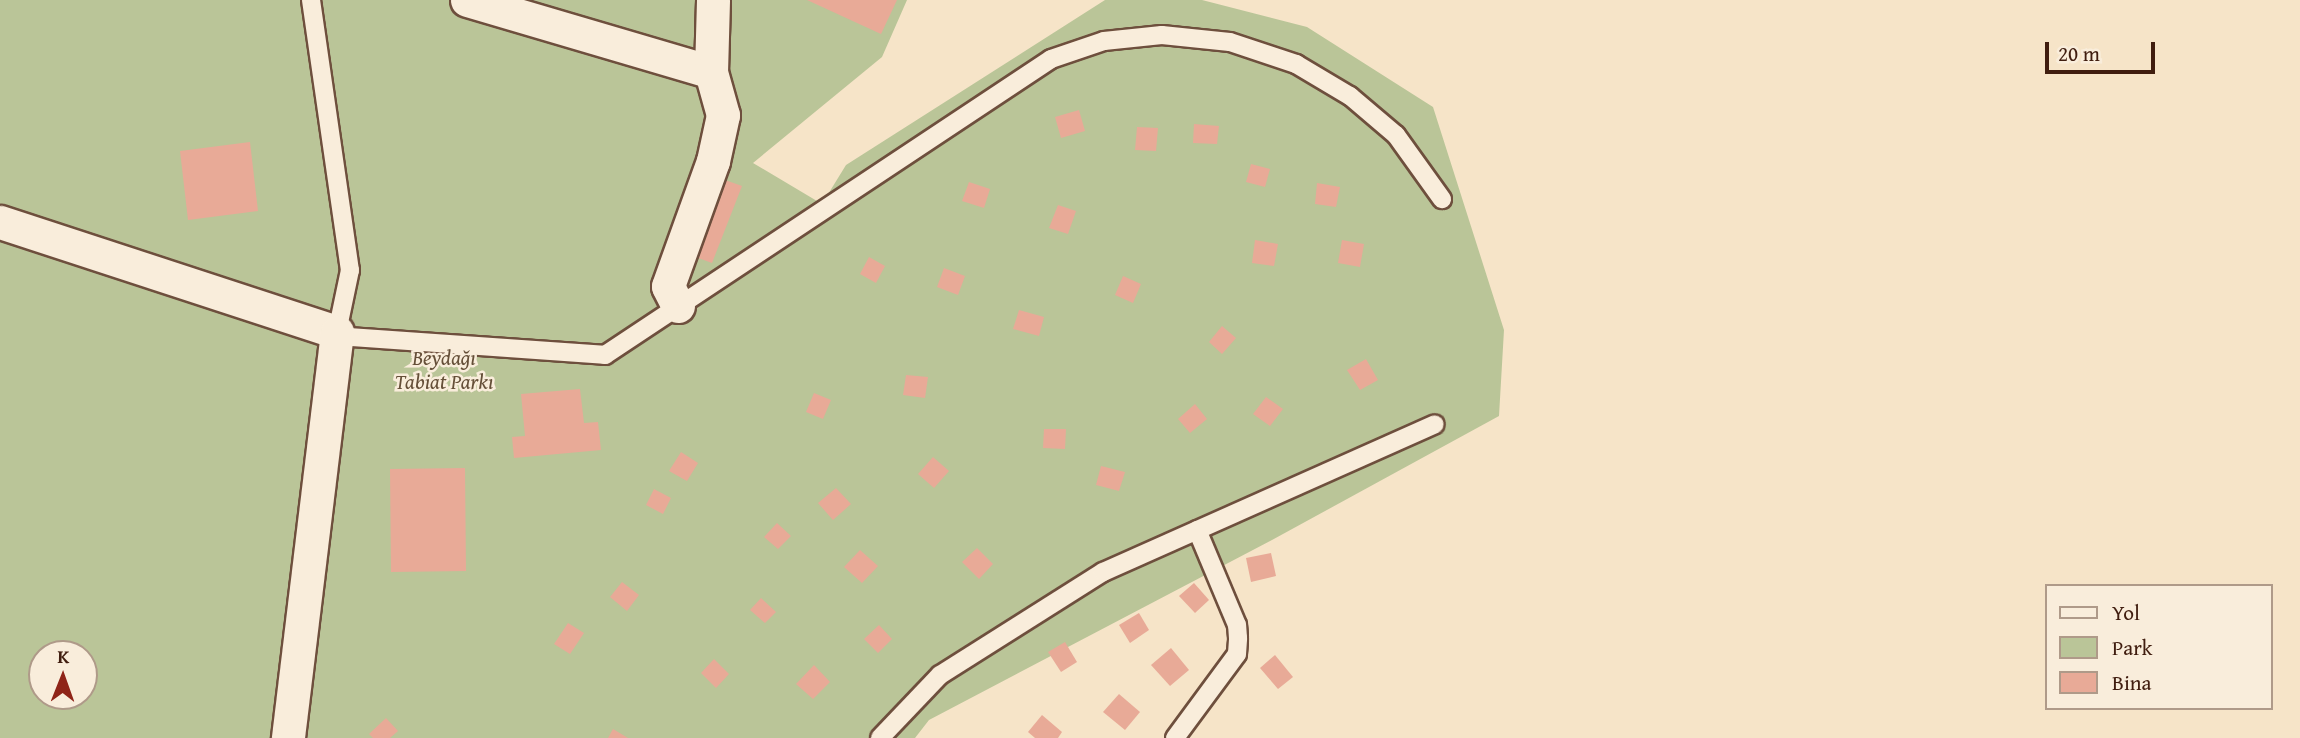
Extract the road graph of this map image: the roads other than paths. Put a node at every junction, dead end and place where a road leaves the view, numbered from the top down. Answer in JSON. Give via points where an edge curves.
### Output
{"nodes":[{"id":1,"x":311,"y":0,"type":"edge"},
{"id":2,"x":467,"y":0,"type":"edge"},
{"id":3,"x":713,"y":0,"type":"edge"},
{"id":4,"x":711,"y":72,"type":"junction"},
{"id":5,"x":1442,"y":198,"type":"dead end"},
{"id":6,"x":0,"y":222,"type":"edge"},
{"id":7,"x":678,"y":306,"type":"junction"},
{"id":8,"x":337,"y":334,"type":"junction"},
{"id":9,"x":1434,"y":424,"type":"dead end"},
{"id":10,"x":1197,"y":530,"type":"junction"},
{"id":11,"x":288,"y":738,"type":"edge"},
{"id":12,"x":880,"y":738,"type":"edge"},
{"id":13,"x":1175,"y":738,"type":"edge"}],
"edges":[{"from":1,"to":8,"type":"lane","via":[[350,270]]},
{"from":2,"to":4,"type":"street"},
{"from":3,"to":4,"type":"street"},
{"from":4,"to":7,"type":"street","via":[[723,115],[712,161],[668,286]]},
{"from":5,"to":7,"type":"lane","via":[[1396,135],[1350,96],[1296,64],[1230,43],[1162,35],[1104,41],[1051,59]]},
{"from":6,"to":8,"type":"street"},
{"from":7,"to":8,"type":"lane","via":[[605,355]]},
{"from":8,"to":11,"type":"street"},
{"from":9,"to":10,"type":"lane"},
{"from":10,"to":12,"type":"lane","via":[[1102,572],[940,675]]},
{"from":10,"to":13,"type":"lane","via":[[1237,625],[1237,654]]}]}
